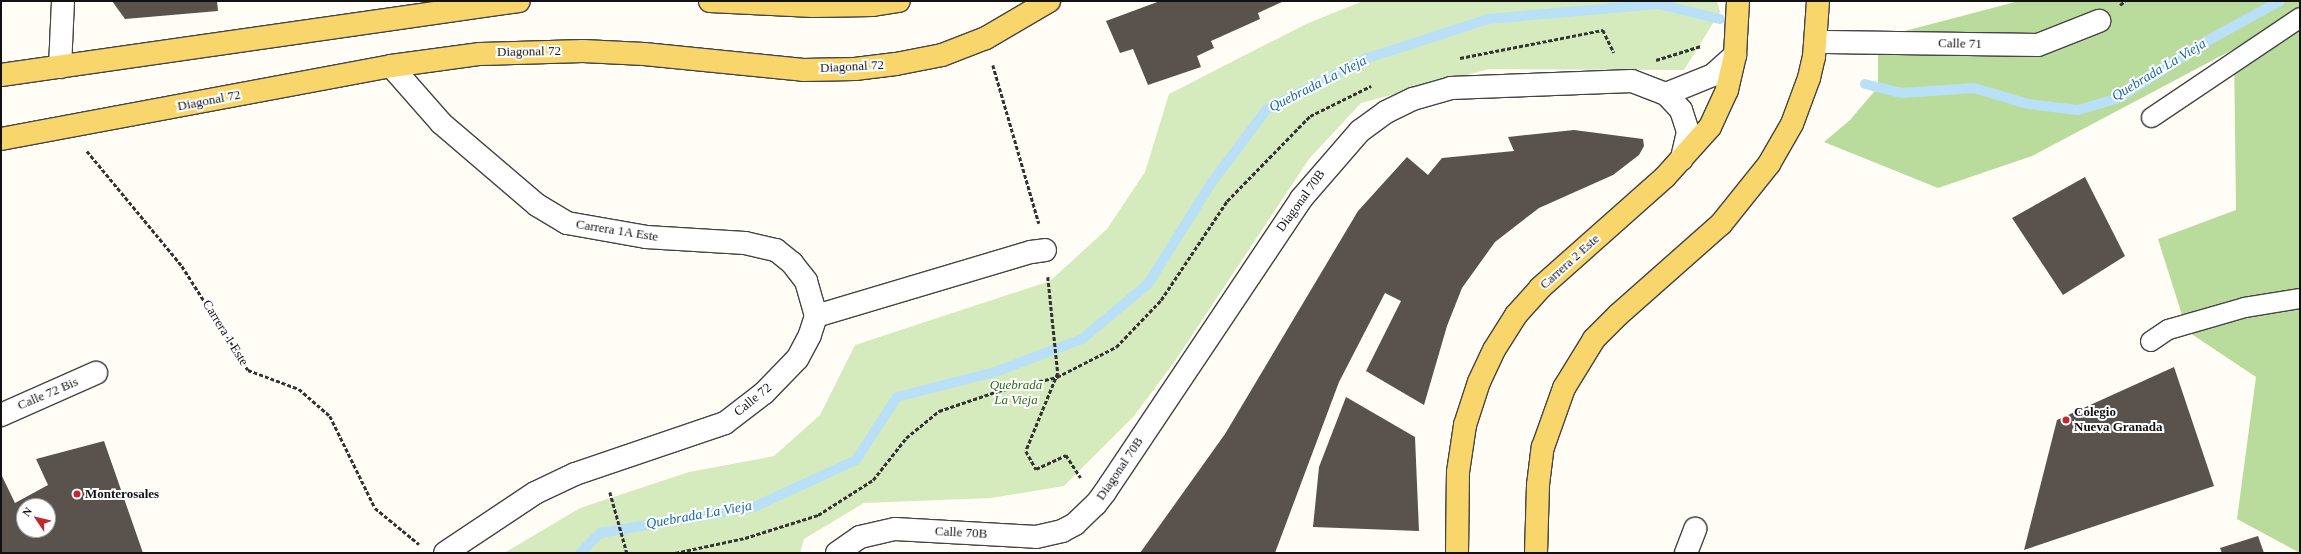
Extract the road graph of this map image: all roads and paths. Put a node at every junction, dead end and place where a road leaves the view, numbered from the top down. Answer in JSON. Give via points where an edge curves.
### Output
{"nodes":[{"id":1,"x":63,"y":1,"type":"edge"},
{"id":2,"x":519,"y":1,"type":"edge"},
{"id":3,"x":710,"y":1,"type":"edge"},
{"id":4,"x":899,"y":1,"type":"edge"},
{"id":5,"x":1049,"y":1,"type":"edge"},
{"id":6,"x":1738,"y":1,"type":"edge"},
{"id":7,"x":1818,"y":1,"type":"edge"},
{"id":8,"x":2300,"y":17,"type":"edge"},
{"id":9,"x":2099,"y":21,"type":"dead end"},
{"id":10,"x":1816,"y":39,"type":"junction"},
{"id":11,"x":1706,"y":44,"type":"dead end"},
{"id":12,"x":1615,"y":54,"type":"dead end"},
{"id":13,"x":1735,"y":55,"type":"junction"},
{"id":14,"x":1456,"y":59,"type":"dead end"},
{"id":15,"x":993,"y":62,"type":"dead end"},
{"id":16,"x":391,"y":66,"type":"junction"},
{"id":17,"x":60,"y":67,"type":"junction"},
{"id":18,"x":1,"y":76,"type":"edge"},
{"id":19,"x":1632,"y":81,"type":"junction"},
{"id":20,"x":1373,"y":85,"type":"dead end"},
{"id":21,"x":1666,"y":94,"type":"junction"},
{"id":22,"x":2151,"y":117,"type":"dead end"},
{"id":23,"x":1,"y":139,"type":"edge"},
{"id":24,"x":83,"y":147,"type":"dead end"},
{"id":25,"x":1682,"y":159,"type":"junction"},
{"id":26,"x":1038,"y":251,"type":"junction"},
{"id":27,"x":2300,"y":298,"type":"edge"},
{"id":28,"x":816,"y":316,"type":"junction"},
{"id":29,"x":2150,"y":341,"type":"dead end"},
{"id":30,"x":96,"y":373,"type":"dead end"},
{"id":31,"x":1057,"y":377,"type":"junction"},
{"id":32,"x":1,"y":414,"type":"edge"},
{"id":33,"x":1105,"y":492,"type":"junction"},
{"id":34,"x":617,"y":519,"type":"dead end"},
{"id":35,"x":1695,"y":529,"type":"dead end"},
{"id":36,"x":1062,"y":531,"type":"joint"},
{"id":37,"x":1036,"y":545,"type":"edge"},
{"id":38,"x":424,"y":548,"type":"dead end"},
{"id":39,"x":445,"y":553,"type":"edge"},
{"id":40,"x":628,"y":553,"type":"edge"},
{"id":41,"x":675,"y":553,"type":"edge"},
{"id":42,"x":837,"y":553,"type":"edge"},
{"id":43,"x":1457,"y":553,"type":"edge"},
{"id":44,"x":1536,"y":553,"type":"edge"},
{"id":45,"x":1686,"y":553,"type":"edge"}],
"edges":[{"from":1,"to":17,"type":"street"},
{"from":2,"to":17,"type":"main road"},
{"from":3,"to":4,"type":"main road","via":[[813,6],[873,5]]},
{"from":5,"to":16,"type":"main road","name":"Diagonal 72","via":[[986,38],[942,55],[855,69],[803,70],[644,54],[583,51],[480,54]]},
{"from":6,"to":13,"type":"main road","name":"Carrera 2 Este"},
{"from":7,"to":10,"type":"main road"},
{"from":8,"to":22,"type":"lane"},
{"from":9,"to":10,"type":"street","name":"Calle 71","via":[[2038,45],[1826,42]]},
{"from":10,"to":44,"type":"main road","via":[[1809,78],[1792,124],[1753,186],[1721,224],[1594,339],[1564,388],[1542,447]]},
{"from":11,"to":19,"type":"path","via":[[1685,53],[1654,60]]},
{"from":12,"to":14,"type":"path","via":[[1603,30],[1494,49]]},
{"from":13,"to":21,"type":"street","via":[[1713,75]]},
{"from":13,"to":25,"type":"main road","name":"Carrera 2 Este","via":[[1728,90],[1720,108],[1710,127]]},
{"from":15,"to":26,"type":"path","via":[[1042,234],[1027,239]]},
{"from":16,"to":23,"type":"main road","name":"Diagonal 72"},
{"from":16,"to":28,"type":"street","name":"Carrera 1A Este","via":[[441,123],[537,205],[567,223],[646,237],[745,243],[776,250],[806,281]]},
{"from":17,"to":18,"type":"main road"},
{"from":19,"to":21,"type":"street","name":"Diagonal 70B"},
{"from":19,"to":33,"type":"street","name":"Diagonal 70B","via":[[1451,88],[1413,99],[1386,112],[1360,131],[1301,199]]},
{"from":20,"to":31,"type":"path","via":[[1310,116],[1226,201],[1161,300],[1116,347]]},
{"from":21,"to":25,"type":"street","name":"Diagonal 70B","via":[[1685,117],[1688,132]]},
{"from":24,"to":38,"type":"path","name":"Carrera 1 Este","via":[[182,266],[248,370],[299,389],[330,416],[375,508]]},
{"from":25,"to":43,"type":"main road","name":"Carrera 2 Este","via":[[1540,288],[1516,315],[1494,350],[1479,382],[1465,425],[1458,472]]},
{"from":26,"to":28,"type":"street"},
{"from":26,"to":31,"type":"path","via":[[1054,326]]},
{"from":27,"to":29,"type":"lane","via":[[2244,307],[2168,330]]},
{"from":28,"to":39,"type":"street","name":"Calle 72","via":[[810,335],[797,359],[764,393],[725,423],[575,474],[535,493]]},
{"from":30,"to":32,"type":"street","name":"Calle 72 Bis"},
{"from":31,"to":33,"type":"path","via":[[1026,451],[1036,469],[1066,455],[1078,477]]},
{"from":31,"to":41,"type":"path","via":[[998,391],[939,411],[906,438],[873,480],[818,515],[745,538]]},
{"from":33,"to":36,"type":"street","name":"Diagonal 70B","via":[[1086,515]]},
{"from":34,"to":40,"type":"path"},
{"from":35,"to":45,"type":"street"},
{"from":36,"to":37,"type":"street","name":"Calle 70B"},
{"from":37,"to":42,"type":"street","name":"Calle 70B","via":[[895,529],[860,537]]}]}
